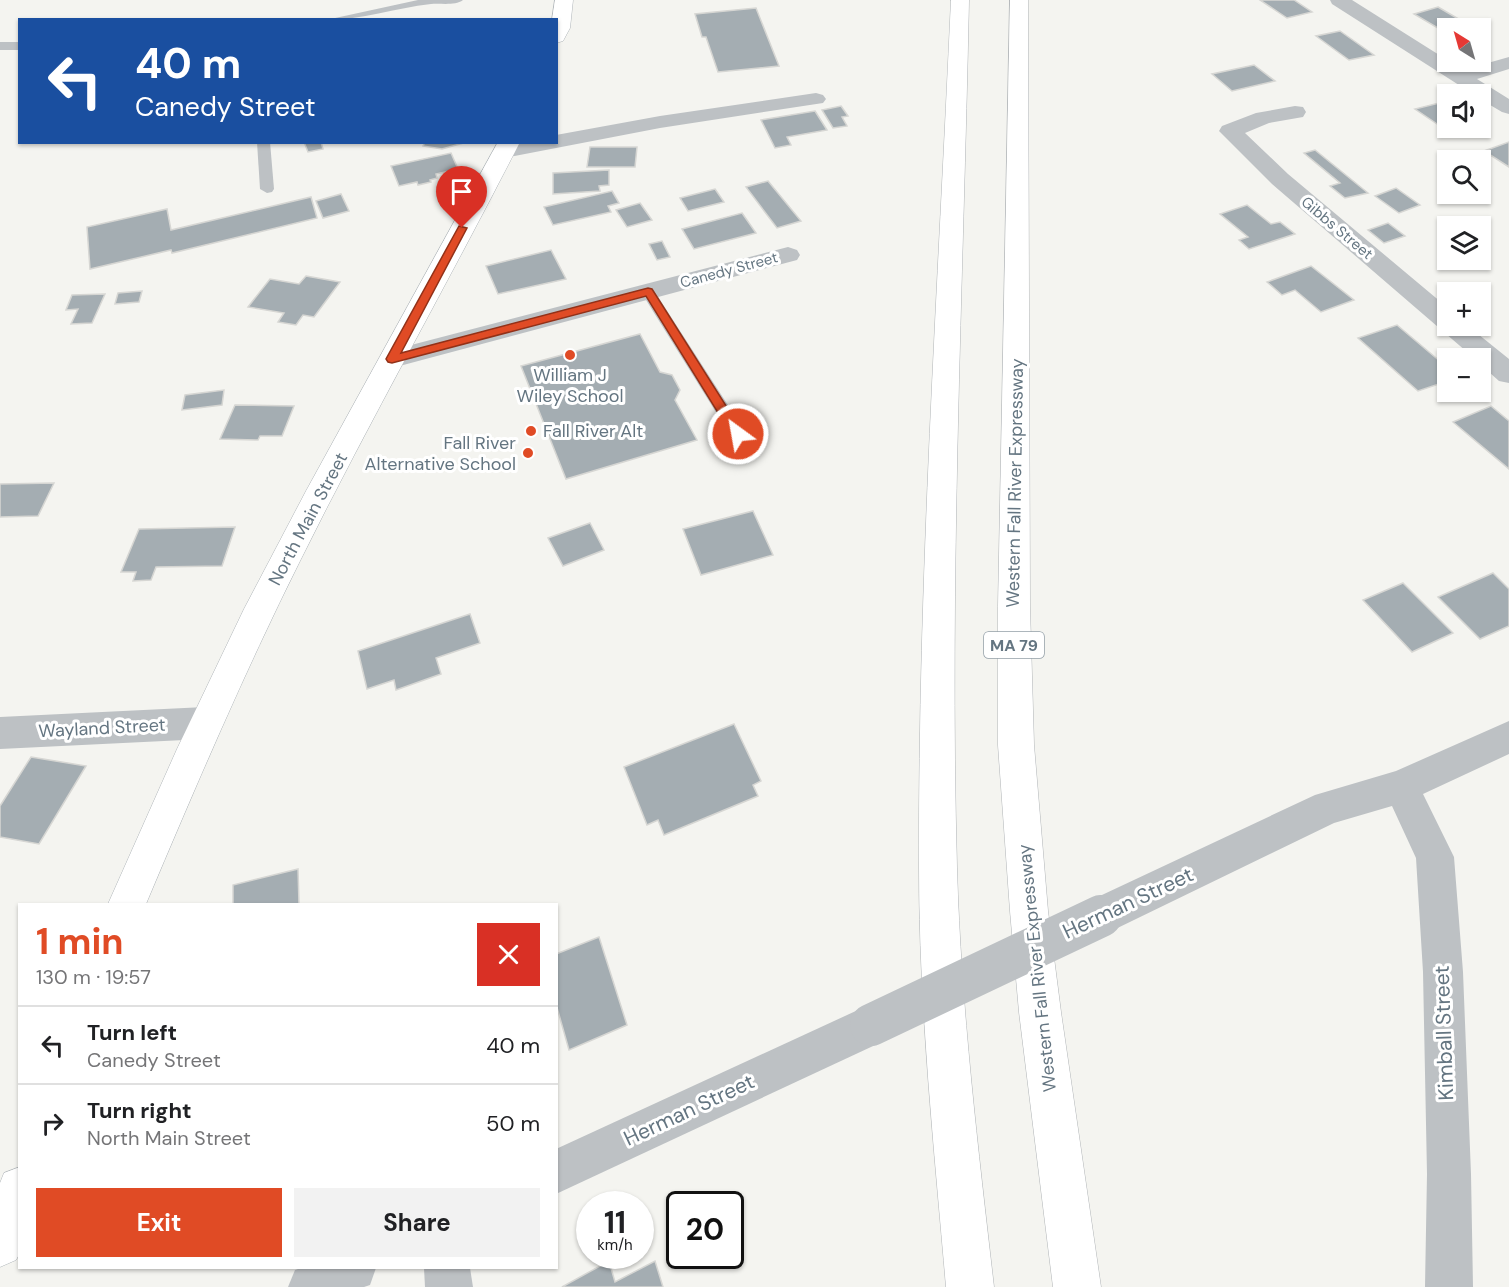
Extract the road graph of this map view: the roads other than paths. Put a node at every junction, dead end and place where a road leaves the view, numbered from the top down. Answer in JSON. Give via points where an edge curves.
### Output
{"nodes":[{"id":1,"x":457,"y":0,"type":"edge"},
{"id":2,"x":564,"y":0,"type":"edge"},
{"id":3,"x":960,"y":0,"type":"edge"},
{"id":4,"x":1020,"y":0,"type":"edge"},
{"id":5,"x":1339,"y":0,"type":"edge"},
{"id":6,"x":341,"y":18,"type":"edge"},
{"id":7,"x":558,"y":32,"type":"edge"},
{"id":8,"x":0,"y":46,"type":"edge"},
{"id":9,"x":18,"y":46,"type":"edge"},
{"id":10,"x":1509,"y":63,"type":"edge"},
{"id":11,"x":1460,"y":77,"type":"junction"},
{"id":12,"x":816,"y":99,"type":"dead end"},
{"id":13,"x":1509,"y":108,"type":"edge"},
{"id":14,"x":1295,"y":112,"type":"dead end"},
{"id":15,"x":558,"y":142,"type":"edge"},
{"id":16,"x":263,"y":144,"type":"edge"},
{"id":17,"x":534,"y":144,"type":"edge"},
{"id":18,"x":507,"y":147,"type":"edge"},
{"id":19,"x":267,"y":189,"type":"dead end"},
{"id":20,"x":788,"y":255,"type":"dead end"},
{"id":21,"x":648,"y":292,"type":"junction"},
{"id":22,"x":1437,"y":313,"type":"edge"},
{"id":23,"x":1464,"y":336,"type":"edge"},
{"id":24,"x":392,"y":359,"type":"junction"},
{"id":25,"x":1509,"y":374,"type":"edge"},
{"id":26,"x":738,"y":434,"type":"dead end"},
{"id":27,"x":205,"y":723,"type":"junction"},
{"id":28,"x":0,"y":733,"type":"edge"},
{"id":29,"x":1509,"y":737,"type":"edge"},
{"id":30,"x":1401,"y":787,"type":"junction"},
{"id":31,"x":127,"y":903,"type":"edge"},
{"id":32,"x":558,"y":1171,"type":"edge"},
{"id":33,"x":18,"y":1194,"type":"edge"},
{"id":34,"x":0,"y":1244,"type":"edge"},
{"id":35,"x":351,"y":1269,"type":"edge"},
{"id":36,"x":447,"y":1269,"type":"edge"},
{"id":37,"x":312,"y":1287,"type":"edge"},
{"id":38,"x":449,"y":1287,"type":"edge"},
{"id":39,"x":970,"y":1287,"type":"edge"},
{"id":40,"x":1077,"y":1287,"type":"edge"},
{"id":41,"x":1449,"y":1287,"type":"edge"}],
"edges":[{"from":1,"to":6,"type":"lane","via":[[430,1]]},
{"from":2,"to":7,"type":"main road"},
{"from":3,"to":39,"type":"main road","via":[[938,644],[938,858],[948,1068]]},
{"from":4,"to":40,"type":"main road","name":"Western Fall River Expressway","number":"MA 79","via":[[1016,746],[1035,967]]},
{"from":5,"to":11,"type":"street"},
{"from":8,"to":9,"type":"lane"},
{"from":10,"to":11,"type":"street"},
{"from":11,"to":13,"type":"street"},
{"from":12,"to":15,"type":"street"},
{"from":14,"to":22,"type":"street","name":"Gibbs Street","via":[[1230,131],[1280,180]]},
{"from":16,"to":19,"type":"lane"},
{"from":17,"to":18,"type":"street"},
{"from":18,"to":24,"type":"main road","name":"North Main Street"},
{"from":20,"to":21,"type":"street","name":"Canedy Street"},
{"from":21,"to":24,"type":"street","name":"Canedy Street"},
{"from":21,"to":26,"type":"lane"},
{"from":23,"to":25,"type":"street"},
{"from":24,"to":27,"type":"main road","name":"North Main Street"},
{"from":27,"to":28,"type":"street","name":"Wayland Street"},
{"from":27,"to":31,"type":"main road","name":"North Main Street"},
{"from":29,"to":30,"type":"street","name":"Herman Street"},
{"from":30,"to":32,"type":"street","name":"Herman Street","bridge":true,"via":[[1328,807]]},
{"from":30,"to":41,"type":"street","name":"Kimball Street","via":[[1435,857],[1443,972]]},
{"from":33,"to":34,"type":"main road"},
{"from":35,"to":37,"type":"street"},
{"from":36,"to":38,"type":"street"}]}
